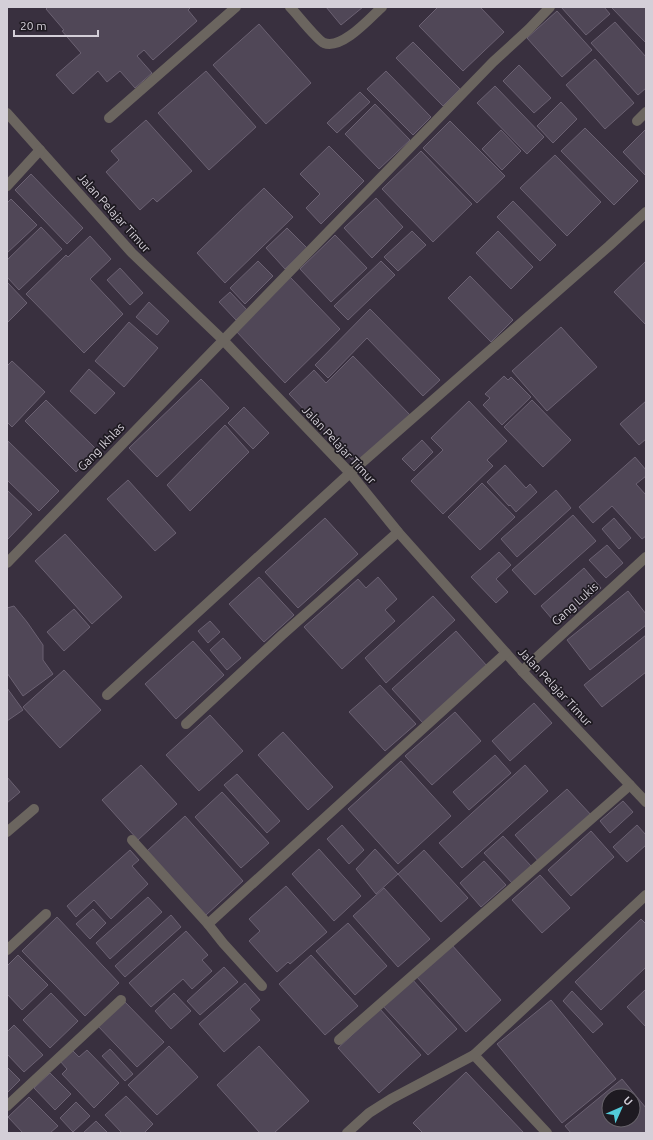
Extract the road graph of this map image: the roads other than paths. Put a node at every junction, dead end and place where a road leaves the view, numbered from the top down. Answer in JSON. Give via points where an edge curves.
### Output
{"nodes":[{"id":1,"x":236,"y":7,"type":"edge"},
{"id":2,"x":290,"y":7,"type":"edge"},
{"id":3,"x":382,"y":7,"type":"edge"},
{"id":4,"x":550,"y":7,"type":"edge"},
{"id":5,"x":646,"y":112,"type":"edge"},
{"id":6,"x":7,"y":113,"type":"edge"},
{"id":7,"x":109,"y":118,"type":"dead end"},
{"id":8,"x":637,"y":121,"type":"dead end"},
{"id":9,"x":40,"y":150,"type":"junction"},
{"id":10,"x":7,"y":186,"type":"edge"},
{"id":11,"x":646,"y":212,"type":"edge"},
{"id":12,"x":223,"y":340,"type":"junction"},
{"id":13,"x":350,"y":474,"type":"junction"},
{"id":14,"x":398,"y":532,"type":"junction"},
{"id":15,"x":646,"y":557,"type":"edge"},
{"id":16,"x":7,"y":563,"type":"edge"},
{"id":17,"x":506,"y":653,"type":"junction"},
{"id":18,"x":522,"y":671,"type":"junction"},
{"id":19,"x":107,"y":695,"type":"dead end"},
{"id":20,"x":186,"y":724,"type":"dead end"},
{"id":21,"x":630,"y":786,"type":"junction"},
{"id":22,"x":646,"y":802,"type":"edge"},
{"id":23,"x":34,"y":808,"type":"dead end"},
{"id":24,"x":7,"y":832,"type":"edge"},
{"id":25,"x":132,"y":840,"type":"dead end"},
{"id":26,"x":646,"y":895,"type":"edge"},
{"id":27,"x":46,"y":914,"type":"dead end"},
{"id":28,"x":208,"y":924,"type":"junction"},
{"id":29,"x":7,"y":950,"type":"edge"},
{"id":30,"x":262,"y":986,"type":"dead end"},
{"id":31,"x":121,"y":1000,"type":"dead end"},
{"id":32,"x":339,"y":1040,"type":"dead end"},
{"id":33,"x":474,"y":1055,"type":"junction"},
{"id":34,"x":7,"y":1106,"type":"edge"},
{"id":35,"x":347,"y":1133,"type":"edge"},
{"id":36,"x":547,"y":1133,"type":"edge"}],
"edges":[{"from":1,"to":7,"type":"street"},
{"from":2,"to":3,"type":"street","via":[[315,36],[323,43],[330,44],[340,42],[351,35]]},
{"from":4,"to":12,"type":"street","name":"Gang Ikhlas","via":[[493,62]]},
{"from":5,"to":8,"type":"street"},
{"from":6,"to":9,"type":"street","name":"Jalan Pelajar Timur"},
{"from":9,"to":10,"type":"street"},
{"from":9,"to":12,"type":"street","name":"Jalan Pelajar Timur","via":[[132,253]]},
{"from":11,"to":13,"type":"street"},
{"from":12,"to":13,"type":"street","name":"Jalan Pelajar Timur"},
{"from":12,"to":16,"type":"street","name":"Gang Ikhlas"},
{"from":13,"to":14,"type":"street","name":"Jalan Pelajar Timur"},
{"from":13,"to":19,"type":"street"},
{"from":14,"to":17,"type":"street","name":"Jalan Pelajar Timur"},
{"from":14,"to":20,"type":"street"},
{"from":15,"to":18,"type":"street","name":"Gang Lukis"},
{"from":17,"to":18,"type":"street","name":"Jalan Pelajar Timur"},
{"from":17,"to":28,"type":"street"},
{"from":18,"to":21,"type":"street","name":"Jalan Pelajar Timur"},
{"from":21,"to":22,"type":"street","name":"Jalan Pelajar Timur"},
{"from":21,"to":32,"type":"street"},
{"from":23,"to":24,"type":"street"},
{"from":25,"to":28,"type":"street"},
{"from":26,"to":33,"type":"street"},
{"from":27,"to":29,"type":"street"},
{"from":28,"to":30,"type":"street"},
{"from":31,"to":34,"type":"street"},
{"from":33,"to":35,"type":"street","via":[[391,1099],[369,1113]]},
{"from":33,"to":36,"type":"street"}]}
